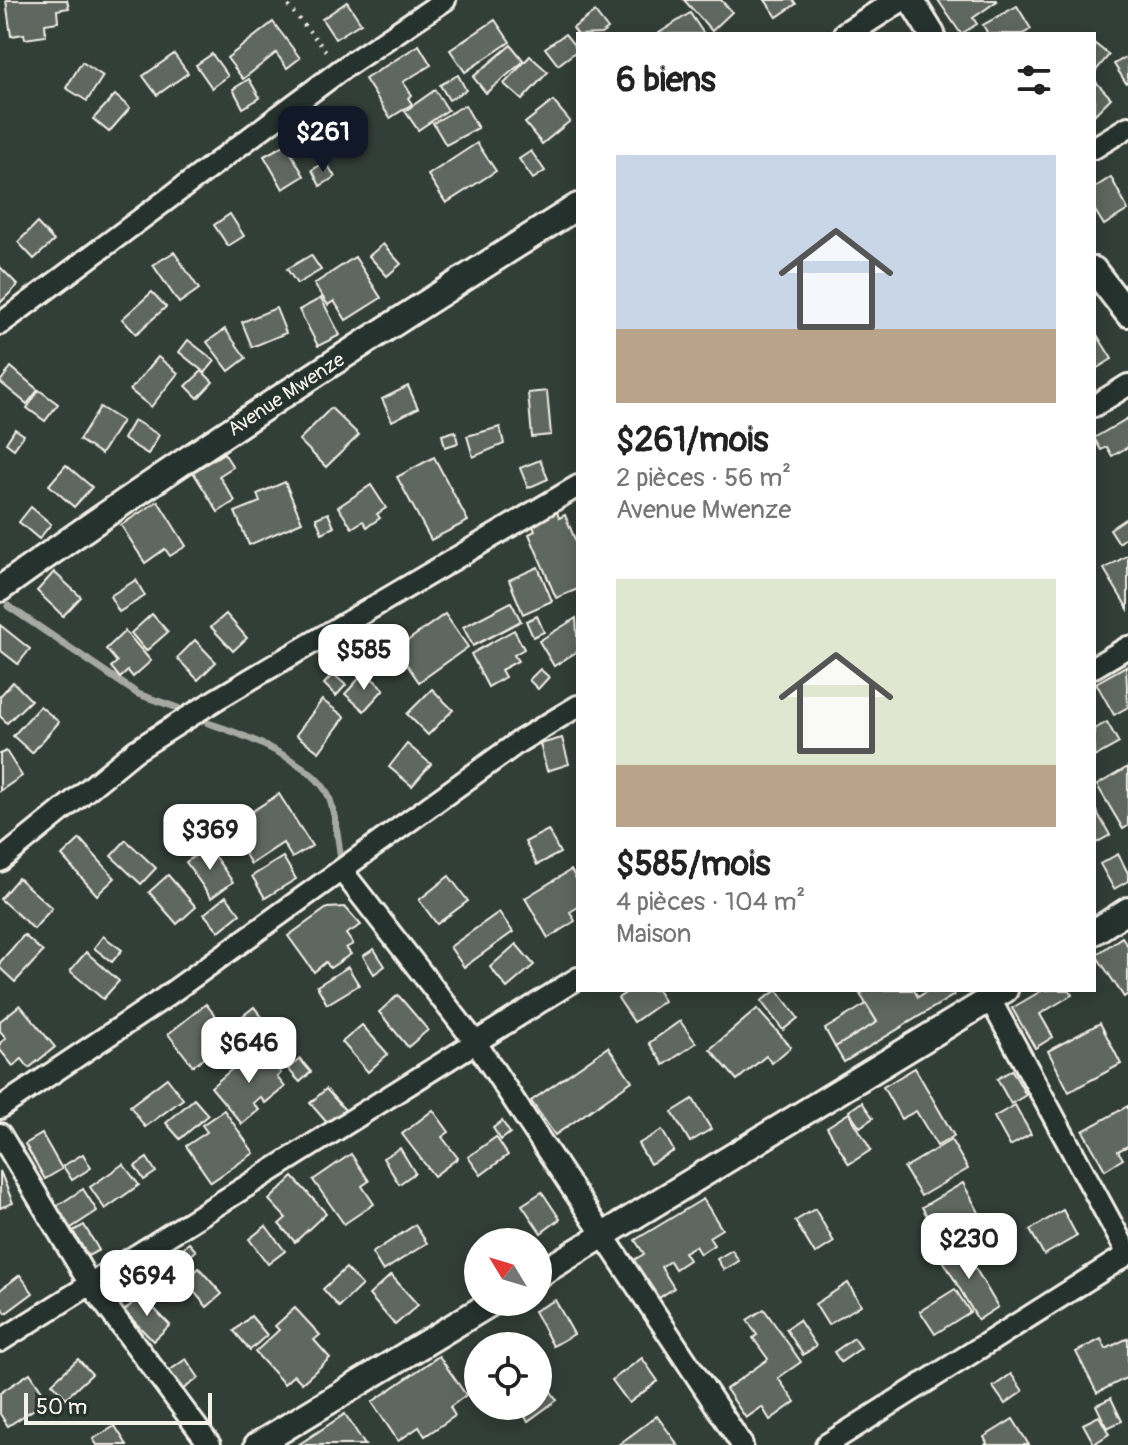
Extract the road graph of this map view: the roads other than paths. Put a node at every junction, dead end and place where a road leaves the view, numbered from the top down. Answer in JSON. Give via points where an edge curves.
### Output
{"nodes":[{"id":1,"x":445,"y":0,"type":"edge"},
{"id":2,"x":899,"y":0,"type":"edge"},
{"id":3,"x":911,"y":0,"type":"edge"},
{"id":4,"x":849,"y":32,"type":"edge"},
{"id":5,"x":931,"y":32,"type":"edge"},
{"id":6,"x":1128,"y":127,"type":"edge"},
{"id":7,"x":1096,"y":147,"type":"edge"},
{"id":8,"x":576,"y":207,"type":"edge"},
{"id":9,"x":1096,"y":273,"type":"edge"},
{"id":10,"x":1128,"y":314,"type":"edge"},
{"id":11,"x":0,"y":324,"type":"edge"},
{"id":12,"x":1128,"y":385,"type":"edge"},
{"id":13,"x":1096,"y":405,"type":"edge"},
{"id":14,"x":576,"y":487,"type":"edge"},
{"id":15,"x":0,"y":589,"type":"edge"},
{"id":16,"x":1128,"y":647,"type":"edge"},
{"id":17,"x":1096,"y":666,"type":"edge"},
{"id":18,"x":576,"y":707,"type":"edge"},
{"id":19,"x":0,"y":861,"type":"edge"},
{"id":20,"x":343,"y":872,"type":"junction"},
{"id":21,"x":1128,"y":910,"type":"edge"},
{"id":22,"x":1096,"y":931,"type":"edge"},
{"id":23,"x":576,"y":979,"type":"edge"},
{"id":24,"x":993,"y":993,"type":"edge"},
{"id":25,"x":476,"y":1043,"type":"junction"},
{"id":26,"x":0,"y":1108,"type":"edge"},
{"id":27,"x":0,"y":1134,"type":"edge"},
{"id":28,"x":602,"y":1236,"type":"junction"},
{"id":29,"x":552,"y":1266,"type":"edge"},
{"id":30,"x":90,"y":1284,"type":"junction"},
{"id":31,"x":470,"y":1316,"type":"edge"},
{"id":32,"x":0,"y":1341,"type":"edge"},
{"id":33,"x":210,"y":1445,"type":"edge"},
{"id":34,"x":257,"y":1445,"type":"edge"},
{"id":35,"x":742,"y":1445,"type":"edge"},
{"id":36,"x":826,"y":1445,"type":"edge"}],
"edges":[{"from":1,"to":11,"type":"street","via":[[342,69]]},
{"from":2,"to":4,"type":"street"},
{"from":3,"to":5,"type":"street"},
{"from":6,"to":7,"type":"street"},
{"from":8,"to":15,"type":"street","name":"Avenue Mwenze","via":[[286,392]]},
{"from":9,"to":10,"type":"street"},
{"from":12,"to":13,"type":"street"},
{"from":14,"to":19,"type":"street","via":[[135,751]]},
{"from":16,"to":17,"type":"street"},
{"from":18,"to":20,"type":"street","via":[[520,741]]},
{"from":20,"to":25,"type":"street"},
{"from":20,"to":26,"type":"street"},
{"from":21,"to":22,"type":"street"},
{"from":23,"to":25,"type":"street"},
{"from":24,"to":28,"type":"street"},
{"from":24,"to":36,"type":"street","via":[[1128,1254]]},
{"from":25,"to":28,"type":"street"},
{"from":25,"to":30,"type":"street"},
{"from":27,"to":30,"type":"street"},
{"from":28,"to":29,"type":"street"},
{"from":28,"to":35,"type":"street"},
{"from":30,"to":32,"type":"street"},
{"from":30,"to":33,"type":"street"},
{"from":31,"to":34,"type":"street"}]}
